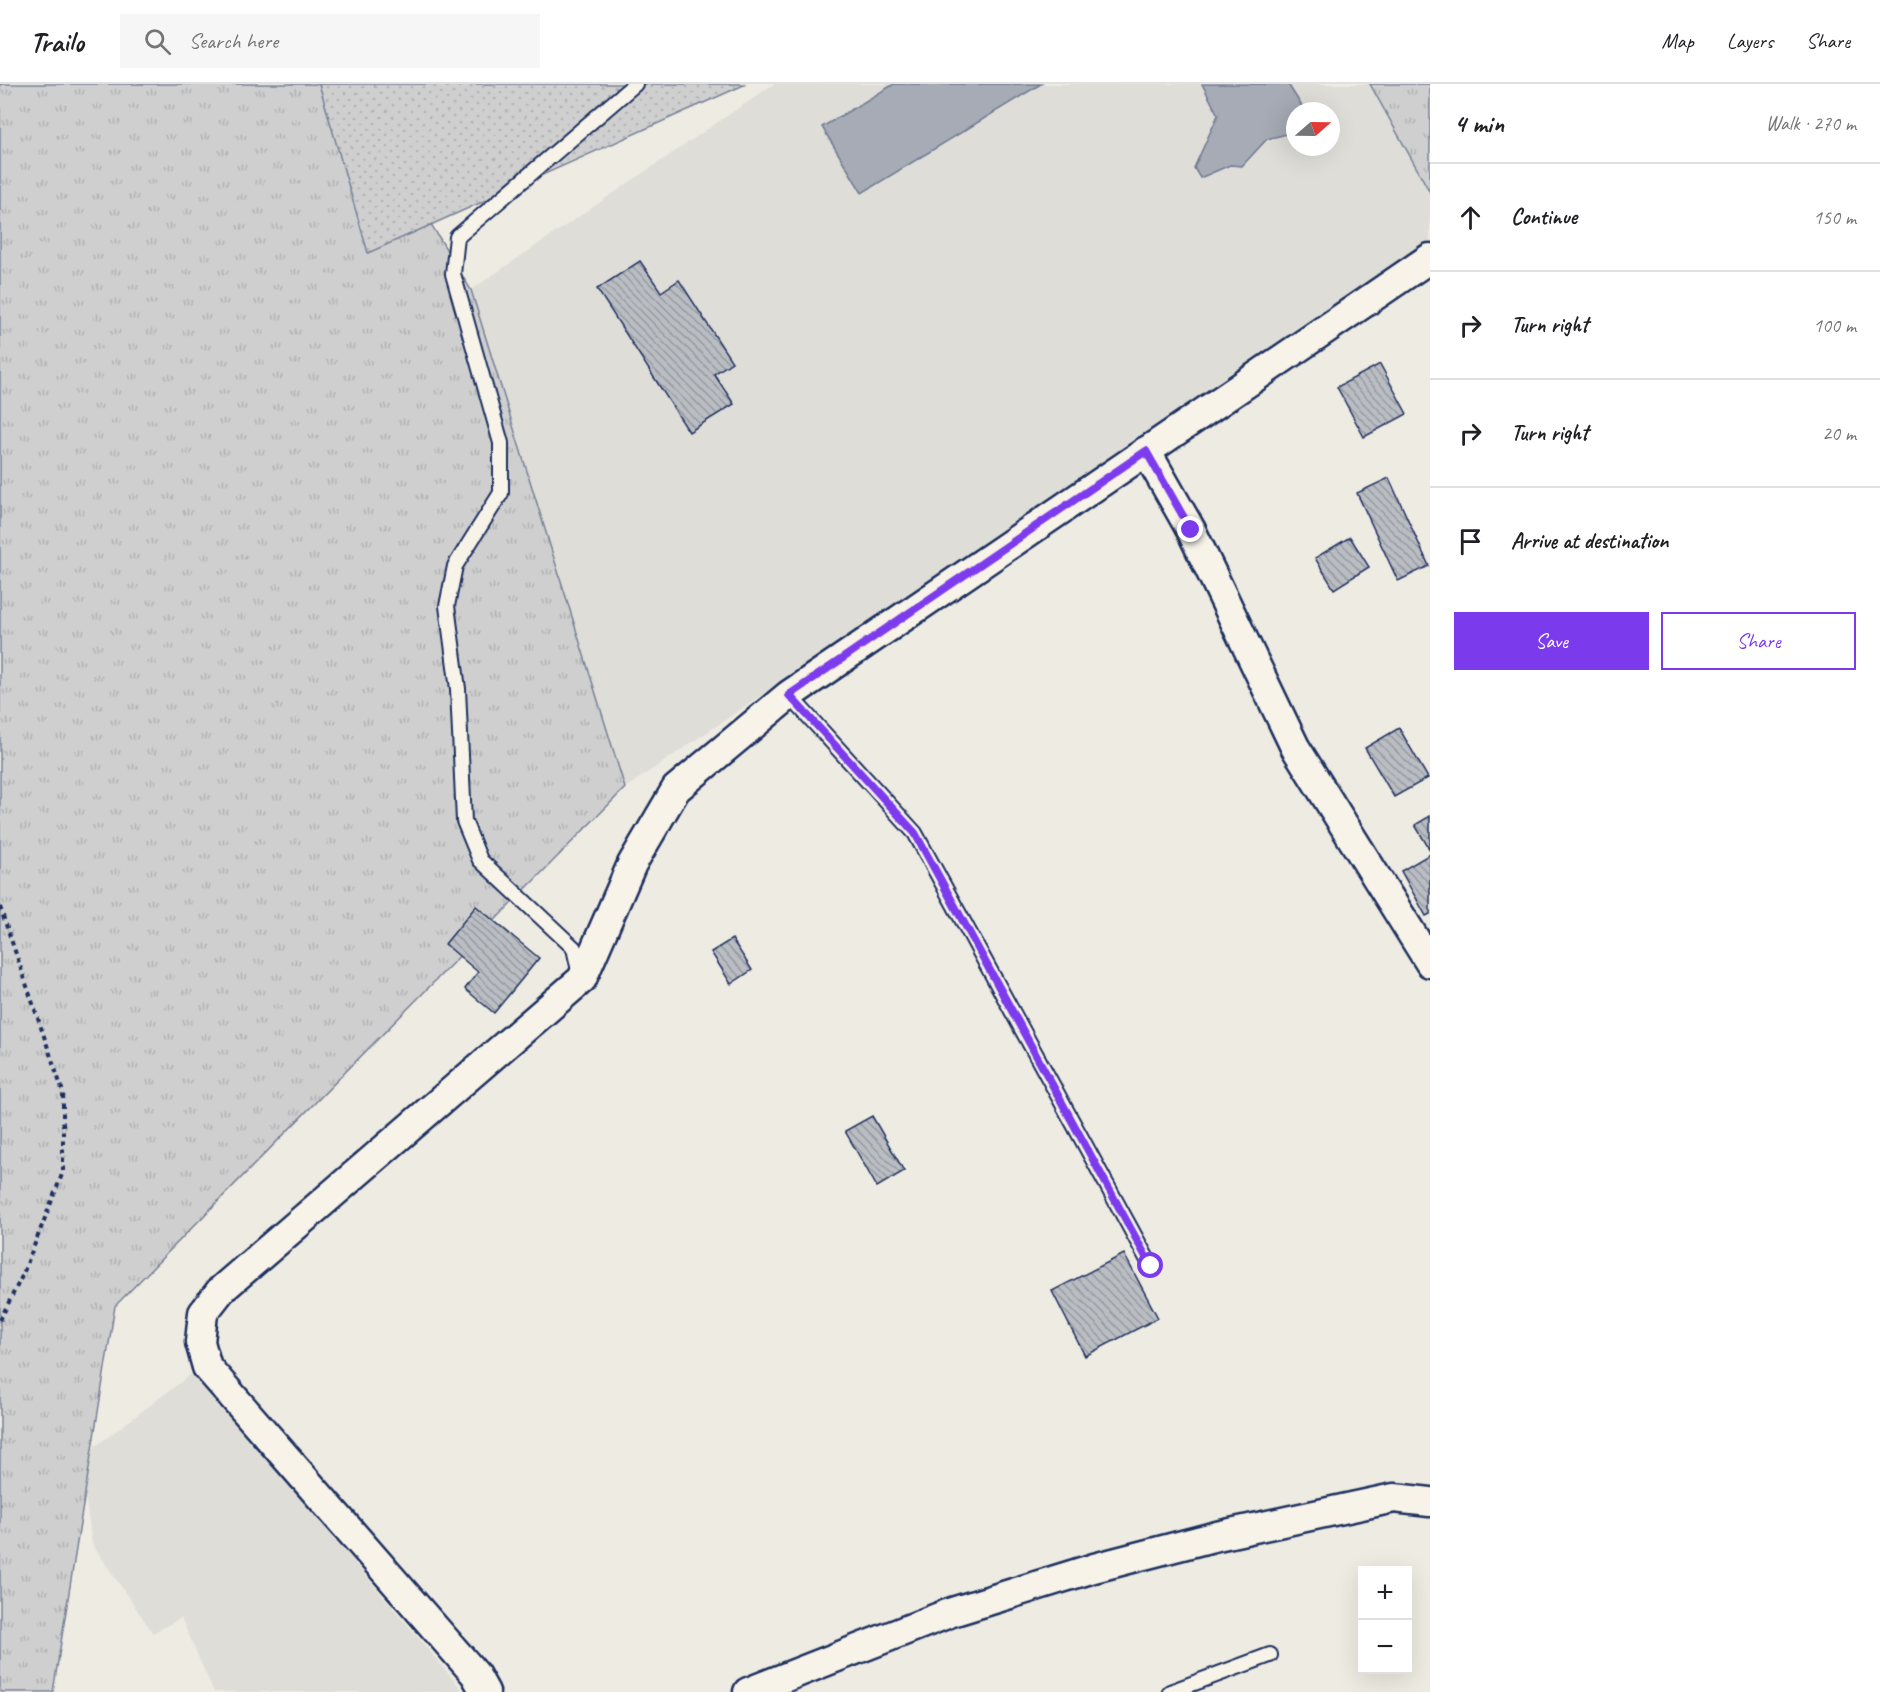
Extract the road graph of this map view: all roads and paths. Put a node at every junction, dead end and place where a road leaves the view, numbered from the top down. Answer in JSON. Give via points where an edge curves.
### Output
{"nodes":[{"id":1,"x":635,"y":84,"type":"edge"},
{"id":2,"x":1430,"y":258,"type":"edge"},
{"id":3,"x":1146,"y":451,"type":"junction"},
{"id":4,"x":789,"y":695,"type":"junction"},
{"id":5,"x":0,"y":907,"type":"edge"},
{"id":6,"x":1428,"y":957,"type":"edge"},
{"id":7,"x":582,"y":979,"type":"junction"},
{"id":8,"x":1151,"y":1266,"type":"dead end"},
{"id":9,"x":0,"y":1320,"type":"edge"},
{"id":10,"x":1430,"y":1502,"type":"edge"},
{"id":11,"x":1270,"y":1655,"type":"dead end"},
{"id":12,"x":485,"y":1692,"type":"edge"},
{"id":13,"x":748,"y":1692,"type":"edge"},
{"id":14,"x":1170,"y":1692,"type":"edge"}],
"edges":[{"from":1,"to":7,"type":"lane","via":[[457,237],[453,274],[501,443],[501,493],[456,566],[447,606],[458,689],[464,821],[480,860],[574,948]]},
{"from":2,"to":3,"type":"street"},
{"from":3,"to":4,"type":"street"},
{"from":3,"to":6,"type":"street","via":[[1191,530],[1295,747]]},
{"from":4,"to":7,"type":"street","via":[[676,789],[632,864]]},
{"from":4,"to":8,"type":"lane","via":[[915,833]]},
{"from":5,"to":9,"type":"path","via":[[63,1092],[63,1172],[23,1274]]},
{"from":7,"to":12,"type":"street","via":[[221,1290],[203,1313],[200,1342],[207,1367],[475,1674]]},
{"from":10,"to":13,"type":"street","via":[[1394,1498],[1217,1536],[1094,1568],[952,1612]]},
{"from":11,"to":14,"type":"lane"}]}
